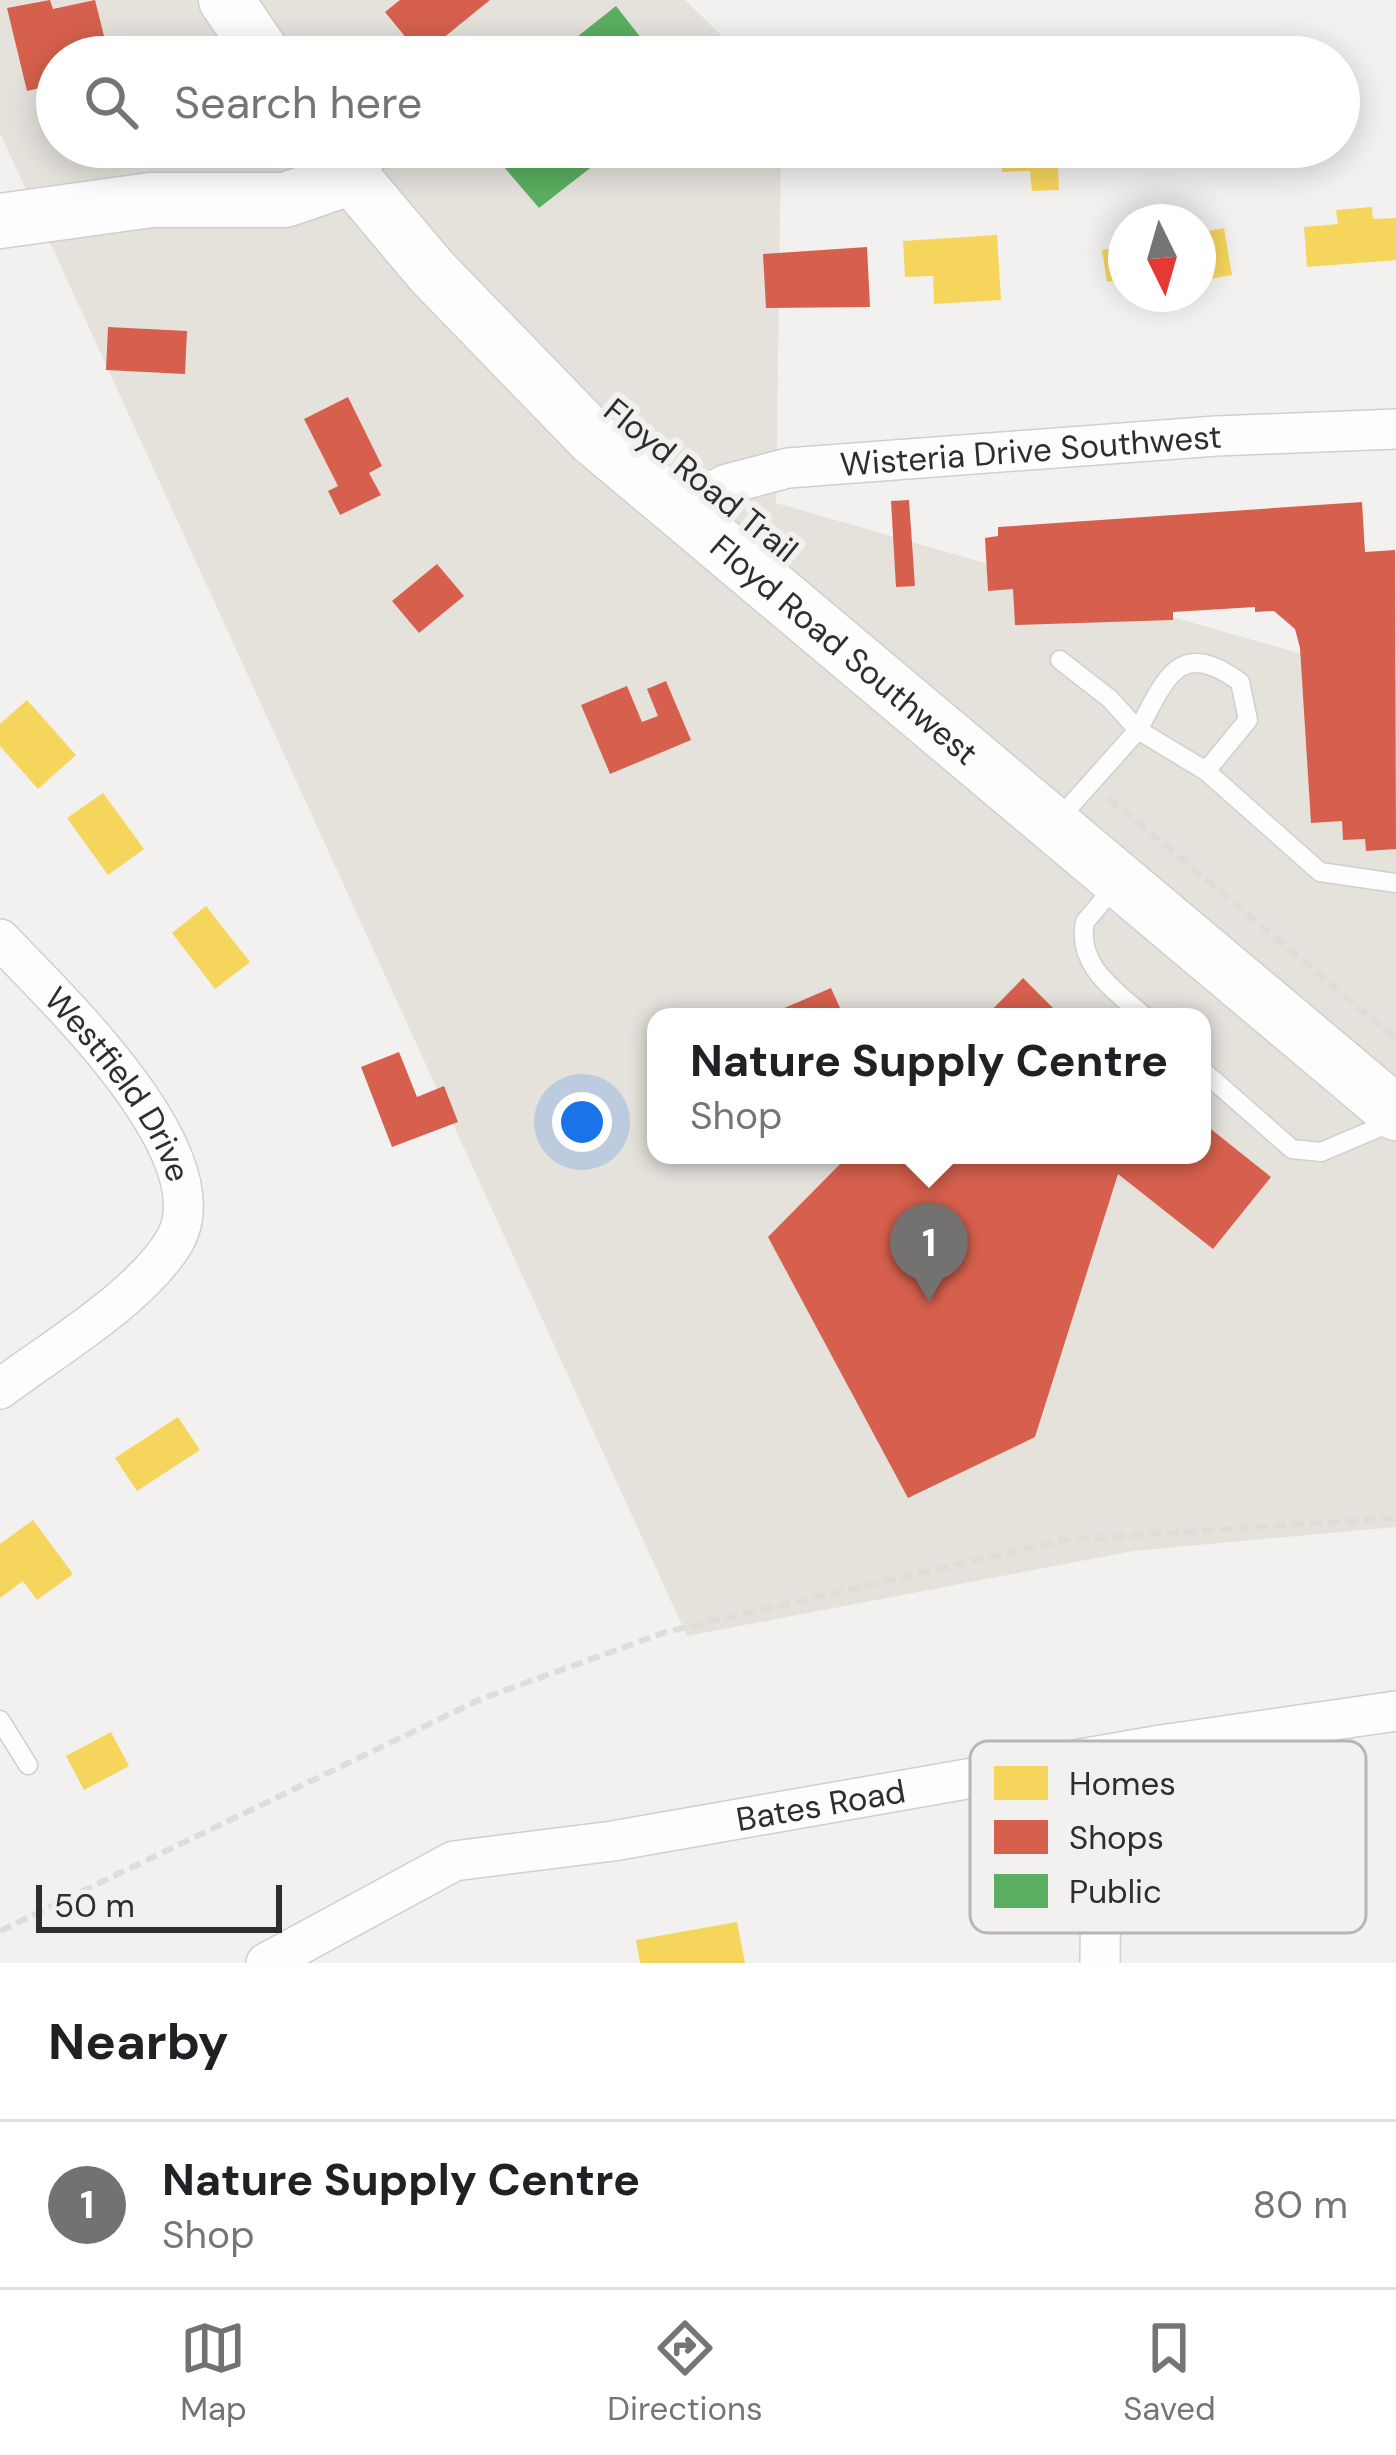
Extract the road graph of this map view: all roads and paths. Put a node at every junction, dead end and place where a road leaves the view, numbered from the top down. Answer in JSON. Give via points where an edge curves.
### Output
{"nodes":[{"id":1,"x":226,"y":0,"type":"edge"},
{"id":2,"x":251,"y":36,"type":"edge"},
{"id":3,"x":331,"y":168,"type":"edge"},
{"id":4,"x":342,"y":168,"type":"edge"},
{"id":5,"x":0,"y":220,"type":"edge"},
{"id":6,"x":1396,"y":429,"type":"edge"},
{"id":7,"x":674,"y":511,"type":"junction"},
{"id":8,"x":1060,"y":660,"type":"dead end"},
{"id":9,"x":1138,"y":730,"type":"junction"},
{"id":10,"x":1207,"y":771,"type":"junction"},
{"id":11,"x":1088,"y":783,"type":"junction"},
{"id":12,"x":1052,"y":827,"type":"junction"},
{"id":13,"x":1118,"y":882,"type":"junction"},
{"id":14,"x":1396,"y":883,"type":"edge"},
{"id":15,"x":0,"y":939,"type":"edge"},
{"id":16,"x":1135,"y":1008,"type":"edge"},
{"id":17,"x":1396,"y":1039,"type":"edge"},
{"id":18,"x":1211,"y":1078,"type":"edge"},
{"id":19,"x":1396,"y":1117,"type":"edge"},
{"id":20,"x":0,"y":1389,"type":"edge"},
{"id":21,"x":1396,"y":1518,"type":"edge"},
{"id":22,"x":1396,"y":1712,"type":"edge"},
{"id":23,"x":0,"y":1720,"type":"edge"},
{"id":24,"x":1202,"y":1741,"type":"edge"},
{"id":25,"x":28,"y":1765,"type":"dead end"},
{"id":26,"x":970,"y":1779,"type":"edge"},
{"id":27,"x":0,"y":1931,"type":"edge"},
{"id":28,"x":1100,"y":1933,"type":"edge"},
{"id":29,"x":266,"y":1963,"type":"edge"},
{"id":30,"x":1100,"y":1963,"type":"edge"}],
"edges":[{"from":1,"to":2,"type":"main road"},
{"from":3,"to":5,"type":"main road","via":[[285,200],[151,200]]},
{"from":4,"to":7,"type":"main road","name":"Floyd Road Southwest","via":[[509,355]]},
{"from":6,"to":7,"type":"street","name":"Wisteria Drive Southwest","via":[[788,468],[727,484]]},
{"from":7,"to":12,"type":"main road","name":"Floyd Road Southwest"},
{"from":8,"to":9,"type":"lane"},
{"from":9,"to":10,"type":"lane"},
{"from":9,"to":10,"type":"lane","via":[[1163,682],[1186,663],[1211,661],[1240,682],[1248,720]]},
{"from":9,"to":11,"type":"lane"},
{"from":10,"to":14,"type":"lane","via":[[1320,872]]},
{"from":11,"to":12,"type":"lane"},
{"from":11,"to":17,"type":"path"},
{"from":12,"to":13,"type":"main road","name":"Floyd Road Southwest"},
{"from":13,"to":16,"type":"lane","via":[[1084,922],[1085,951],[1091,967]]},
{"from":13,"to":19,"type":"main road","name":"Floyd Road Southwest"},
{"from":15,"to":20,"type":"street","name":"Westfield Drive","via":[[100,1044],[156,1124],[183,1186],[177,1238],[147,1276]]},
{"from":18,"to":19,"type":"lane","via":[[1283,1145],[1306,1153]]},
{"from":21,"to":27,"type":"path","via":[[1063,1540],[666,1632],[481,1699]]},
{"from":22,"to":24,"type":"street","name":"Bates Road"},
{"from":23,"to":25,"type":"lane"},
{"from":26,"to":29,"type":"street","name":"Bates Road","via":[[454,1861]]},
{"from":28,"to":30,"type":"street"}]}
